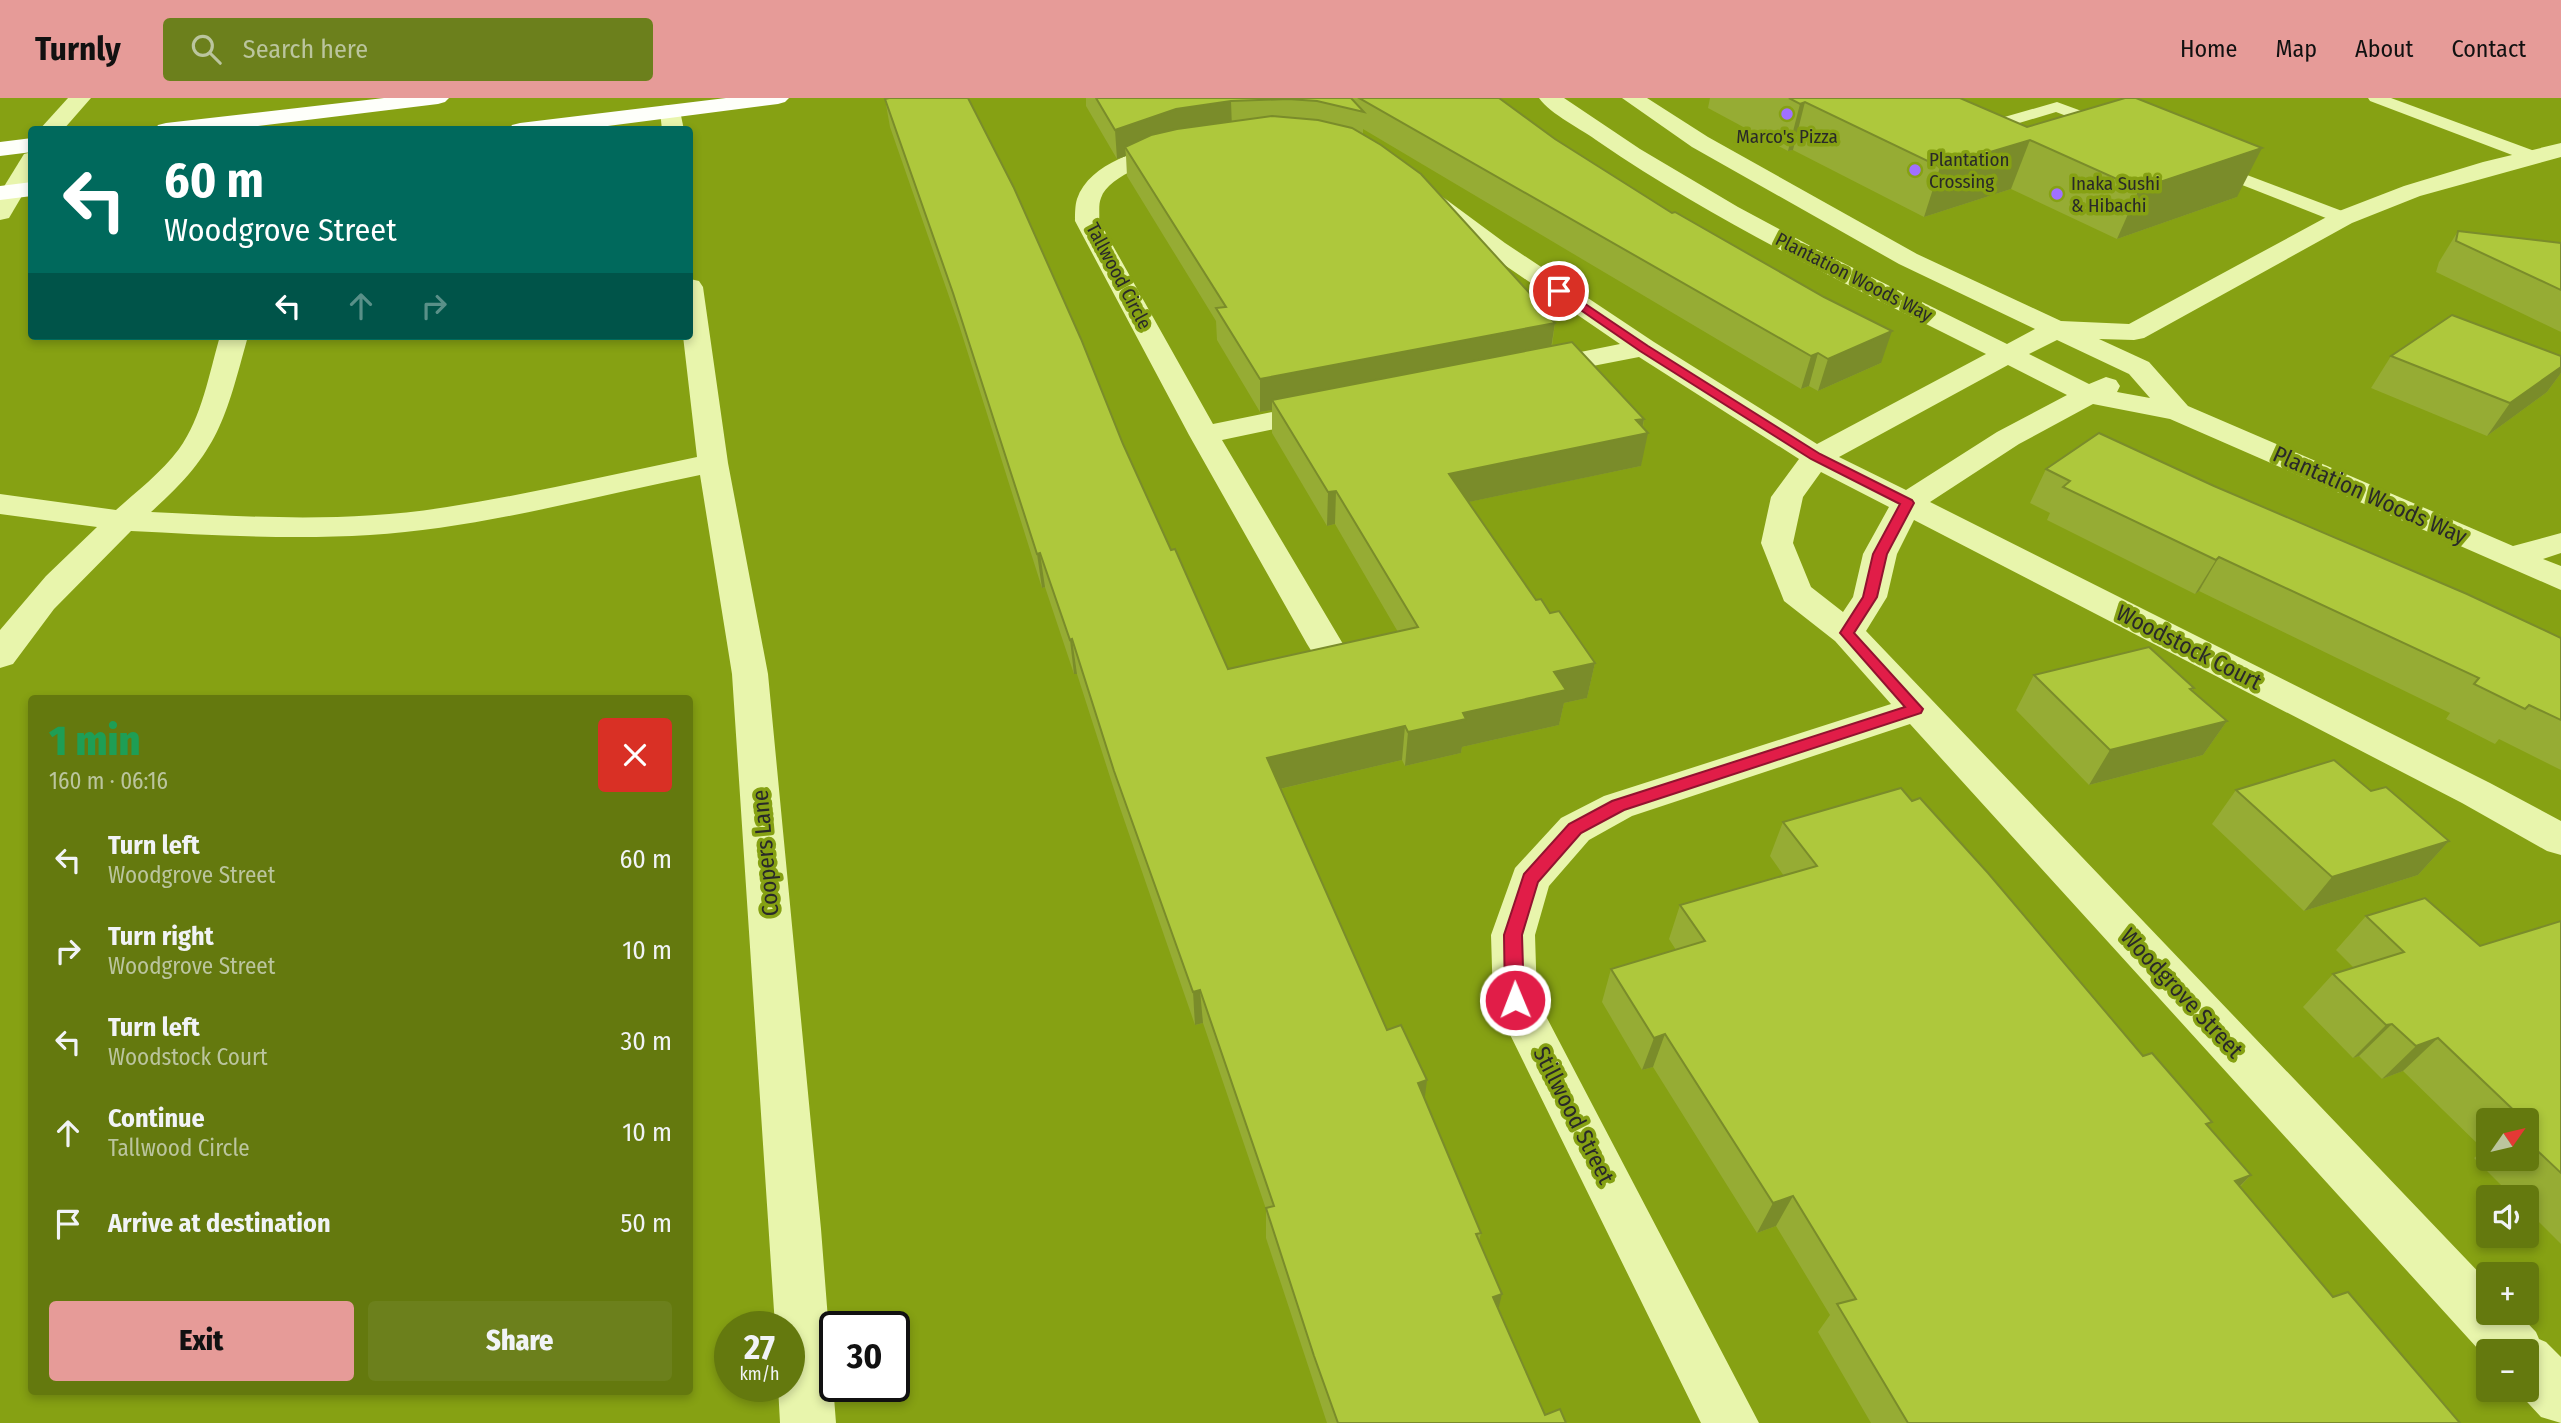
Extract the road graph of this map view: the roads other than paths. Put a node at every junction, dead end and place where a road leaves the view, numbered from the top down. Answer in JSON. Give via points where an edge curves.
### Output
{"nodes":[{"id":1,"x":80,"y":98,"type":"edge"},
{"id":2,"x":438,"y":98,"type":"edge"},
{"id":3,"x":778,"y":98,"type":"edge"},
{"id":4,"x":1550,"y":98,"type":"edge"},
{"id":5,"x":1633,"y":98,"type":"edge"},
{"id":6,"x":1919,"y":98,"type":"edge"},
{"id":7,"x":2376,"y":98,"type":"edge"},
{"id":8,"x":2050,"y":102,"type":"edge"},
{"id":9,"x":672,"y":120,"type":"edge"},
{"id":10,"x":54,"y":126,"type":"edge"},
{"id":11,"x":200,"y":126,"type":"edge"},
{"id":12,"x":581,"y":126,"type":"edge"},
{"id":13,"x":2122,"y":132,"type":"edge"},
{"id":14,"x":1196,"y":145,"type":"edge"},
{"id":15,"x":28,"y":146,"type":"edge"},
{"id":16,"x":0,"y":149,"type":"edge"},
{"id":17,"x":2561,"y":150,"type":"edge"},
{"id":18,"x":2187,"y":157,"type":"edge"},
{"id":19,"x":2534,"y":157,"type":"junction"},
{"id":20,"x":28,"y":167,"type":"edge"},
{"id":21,"x":1411,"y":183,"type":"edge"},
{"id":22,"x":15,"y":191,"type":"edge"},
{"id":23,"x":0,"y":213,"type":"edge"},
{"id":24,"x":2343,"y":218,"type":"junction"},
{"id":25,"x":693,"y":310,"type":"edge"},
{"id":26,"x":2057,"y":330,"type":"junction"},
{"id":27,"x":2134,"y":332,"type":"junction"},
{"id":28,"x":233,"y":340,"type":"edge"},
{"id":29,"x":1644,"y":348,"type":"junction"},
{"id":30,"x":2007,"y":354,"type":"junction"},
{"id":31,"x":2139,"y":368,"type":"junction"},
{"id":32,"x":1506,"y":375,"type":"edge"},
{"id":33,"x":2089,"y":394,"type":"junction"},
{"id":34,"x":1355,"y":405,"type":"edge"},
{"id":35,"x":2178,"y":412,"type":"junction"},
{"id":36,"x":1204,"y":435,"type":"junction"},
{"id":37,"x":1816,"y":457,"type":"junction"},
{"id":38,"x":713,"y":463,"type":"junction"},
{"id":39,"x":1907,"y":503,"type":"junction"},
{"id":40,"x":0,"y":504,"type":"edge"},
{"id":41,"x":122,"y":521,"type":"junction"},
{"id":42,"x":2561,"y":543,"type":"edge"},
{"id":43,"x":2511,"y":557,"type":"junction"},
{"id":44,"x":2561,"y":579,"type":"edge"},
{"id":45,"x":1847,"y":633,"type":"junction"},
{"id":46,"x":1325,"y":644,"type":"edge"},
{"id":47,"x":0,"y":656,"type":"edge"},
{"id":48,"x":1916,"y":709,"type":"junction"},
{"id":49,"x":2561,"y":840,"type":"edge"},
{"id":50,"x":2506,"y":1339,"type":"edge"},
{"id":51,"x":2539,"y":1374,"type":"edge"},
{"id":52,"x":2561,"y":1398,"type":"edge"},
{"id":53,"x":808,"y":1423,"type":"edge"},
{"id":54,"x":1731,"y":1423,"type":"edge"}],
"edges":[{"from":1,"to":10,"type":"street"},
{"from":2,"to":11,"type":"main road"},
{"from":3,"to":9,"type":"main road"},
{"from":4,"to":30,"type":"street","name":"Plantation Woods Way","via":[[1729,212]]},
{"from":5,"to":26,"type":"street","name":"Plantation Woods Way","via":[[1700,142],[1908,260]]},
{"from":6,"to":8,"type":"lane","via":[[1986,128]]},
{"from":7,"to":19,"type":"lane"},
{"from":8,"to":13,"type":"lane"},
{"from":9,"to":12,"type":"main road"},
{"from":14,"to":36,"type":"street","name":"Tallwood Circle","via":[[1135,160],[1106,178],[1089,198],[1087,221]]},
{"from":15,"to":16,"type":"main road"},
{"from":17,"to":19,"type":"street"},
{"from":18,"to":24,"type":"lane"},
{"from":19,"to":24,"type":"street","via":[[2412,191]]},
{"from":20,"to":22,"type":"street"},
{"from":21,"to":29,"type":"street","via":[[1496,248]]},
{"from":22,"to":23,"type":"street"},
{"from":24,"to":27,"type":"street"},
{"from":25,"to":38,"type":"street","name":"Coopers Lane"},
{"from":26,"to":27,"type":"street"},
{"from":26,"to":30,"type":"street"},
{"from":26,"to":31,"type":"street","name":"Plantation Woods Way"},
{"from":27,"to":31,"type":"street"},
{"from":28,"to":41,"type":"street","via":[[196,447],[169,479]]},
{"from":29,"to":32,"type":"street"},
{"from":29,"to":37,"type":"street"},
{"from":30,"to":33,"type":"street","name":"Plantation Woods Way"},
{"from":30,"to":37,"type":"street"},
{"from":31,"to":33,"type":"street"},
{"from":31,"to":35,"type":"street","name":"Plantation Woods Way"},
{"from":33,"to":35,"type":"street","name":"Plantation Woods Way"},
{"from":33,"to":39,"type":"street","via":[[2008,438]]},
{"from":34,"to":36,"type":"street"},
{"from":35,"to":43,"type":"street","name":"Plantation Woods Way"},
{"from":36,"to":46,"type":"street","name":"Tallwood Circle"},
{"from":37,"to":39,"type":"street","name":"Woodstock Court"},
{"from":37,"to":45,"type":"street","name":"Woodgrove Street","via":[[1787,497],[1777,543],[1796,593]]},
{"from":38,"to":41,"type":"street","via":[[447,517],[371,525],[285,528]]},
{"from":38,"to":53,"type":"street","name":"Coopers Lane","via":[[750,674]]},
{"from":39,"to":45,"type":"street","via":[[1880,554],[1870,597]]},
{"from":39,"to":49,"type":"street","name":"Woodstock Court"},
{"from":40,"to":41,"type":"street"},
{"from":41,"to":47,"type":"street","via":[[18,627]]},
{"from":42,"to":43,"type":"street"},
{"from":43,"to":44,"type":"street","name":"Plantation Woods Way"},
{"from":45,"to":48,"type":"street","name":"Woodgrove Street"},
{"from":48,"to":50,"type":"street","name":"Woodgrove Street"},
{"from":48,"to":54,"type":"street","name":"Stillwood Street","via":[[1618,806],[1575,829],[1530,879],[1513,935],[1515,1000]]},
{"from":51,"to":52,"type":"street"}]}
